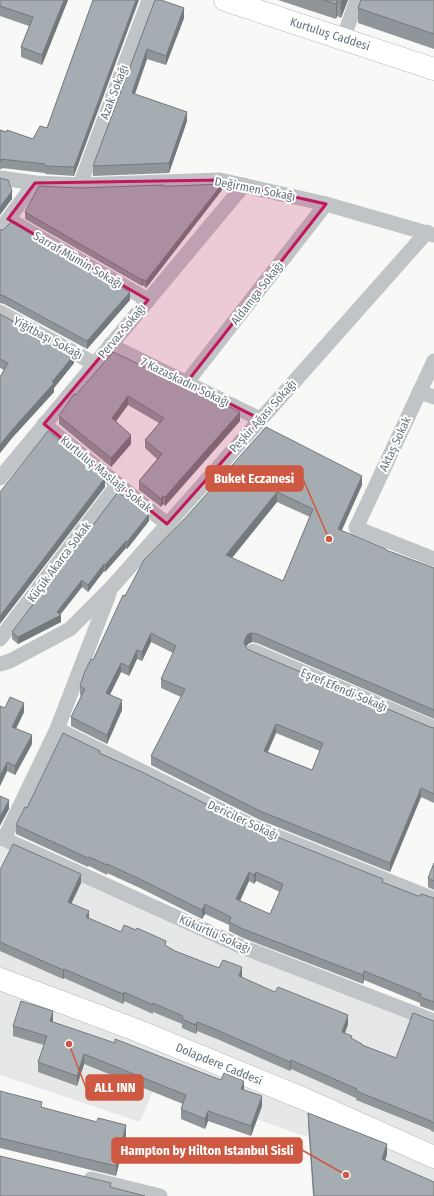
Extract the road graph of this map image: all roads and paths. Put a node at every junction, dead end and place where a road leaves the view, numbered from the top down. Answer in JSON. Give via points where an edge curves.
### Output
{"nodes":[{"id":1,"x":149,"y":0,"type":"edge"},
{"id":2,"x":225,"y":0,"type":"edge"},
{"id":3,"x":357,"y":0,"type":"edge"},
{"id":4,"x":251,"y":4,"type":"edge"},
{"id":5,"x":343,"y":39,"type":"junction"},
{"id":6,"x":434,"y":69,"type":"edge"},
{"id":7,"x":0,"y":178,"type":"edge"},
{"id":8,"x":35,"y":183,"type":"junction"},
{"id":9,"x":80,"y":184,"type":"junction"},
{"id":10,"x":244,"y":185,"type":"junction"},
{"id":11,"x":326,"y":204,"type":"junction"},
{"id":12,"x":4,"y":225,"type":"edge"},
{"id":13,"x":430,"y":234,"type":"edge"},
{"id":14,"x":148,"y":300,"type":"junction"},
{"id":15,"x":0,"y":312,"type":"edge"},
{"id":16,"x":110,"y":345,"type":"junction"},
{"id":17,"x":434,"y":361,"type":"edge"},
{"id":18,"x":95,"y":364,"type":"junction"},
{"id":19,"x":187,"y":382,"type":"junction"},
{"id":20,"x":419,"y":392,"type":"junction"},
{"id":21,"x":434,"y":397,"type":"edge"},
{"id":22,"x":260,"y":418,"type":"junction"},
{"id":23,"x":44,"y":424,"type":"junction"},
{"id":24,"x":0,"y":478,"type":"edge"},
{"id":25,"x":118,"y":484,"type":"junction"},
{"id":26,"x":167,"y":524,"type":"junction"},
{"id":27,"x":434,"y":559,"type":"edge"},
{"id":28,"x":111,"y":588,"type":"junction"},
{"id":29,"x":0,"y":639,"type":"edge"},
{"id":30,"x":253,"y":652,"type":"edge"},
{"id":31,"x":0,"y":664,"type":"edge"},
{"id":32,"x":434,"y":728,"type":"edge"},
{"id":33,"x":57,"y":729,"type":"junction"},
{"id":34,"x":2,"y":838,"type":"edge"},
{"id":35,"x":434,"y":899,"type":"edge"},
{"id":36,"x":0,"y":979,"type":"edge"},
{"id":37,"x":434,"y":1021,"type":"edge"},
{"id":38,"x":434,"y":1158,"type":"edge"},
{"id":39,"x":75,"y":1175,"type":"edge"},
{"id":40,"x":160,"y":1196,"type":"edge"}],
"edges":[{"from":1,"to":9,"type":"street","name":"Azak Sokağı"},
{"from":2,"to":4,"type":"main road","name":"Kurtuluş Caddesi"},
{"from":3,"to":5,"type":"street"},
{"from":4,"to":5,"type":"main road","name":"Kurtuluş Caddesi"},
{"from":5,"to":6,"type":"main road","name":"Kurtuluş Caddesi"},
{"from":7,"to":8,"type":"street","name":"Değirmen Sokağı"},
{"from":8,"to":9,"type":"street","name":"Değirmen Sokağı"},
{"from":8,"to":12,"type":"street"},
{"from":9,"to":10,"type":"street","name":"Değirmen Sokağı","via":[[220,180]]},
{"from":10,"to":11,"type":"street","name":"Değirmen Sokağı"},
{"from":10,"to":14,"type":"street","name":"Pervaz Sokağı"},
{"from":11,"to":13,"type":"street","name":"Değirmen Sokağı"},
{"from":11,"to":19,"type":"street","name":"Aldamga Sokağı"},
{"from":12,"to":14,"type":"street","name":"Sarraf Mümin Sokağı"},
{"from":13,"to":22,"type":"street","name":"Peşkir Ağası Sokağı"},
{"from":14,"to":16,"type":"street","name":"Pervaz Sokağı"},
{"from":15,"to":18,"type":"street","name":"Yiğitbaşı Sokağı"},
{"from":16,"to":18,"type":"street","name":"Pervaz Sokağı"},
{"from":16,"to":19,"type":"street","name":"7 Kazaskadın Sokağı"},
{"from":17,"to":20,"type":"street","name":"Aktaş Sokak"},
{"from":18,"to":23,"type":"street","name":"Pervaz Sokağı"},
{"from":19,"to":22,"type":"street","name":"7 Kazaskadın Sokağı"},
{"from":20,"to":21,"type":"street"},
{"from":20,"to":27,"type":"street","name":"Aktaş Sokak","via":[[356,528]]},
{"from":22,"to":26,"type":"street","name":"Peşkir Ağası Sokağı"},
{"from":23,"to":24,"type":"street","name":"Pervaz Sokağı"},
{"from":23,"to":25,"type":"street","name":"Kurtuluş Maslağı Sokak"},
{"from":25,"to":26,"type":"street","name":"Kurtuluş Maslağı Sokak"},
{"from":25,"to":29,"type":"street","name":"Küçük Akarca Sokak"},
{"from":26,"to":28,"type":"street","name":"Peşkir Ağası Sokağı"},
{"from":28,"to":31,"type":"street","name":"Peşkir Ağası Sokağı","via":[[70,629]]},
{"from":28,"to":33,"type":"street"},
{"from":30,"to":32,"type":"street","name":"Eşref Efendi Sokağı"},
{"from":33,"to":34,"type":"street"},
{"from":33,"to":35,"type":"street","name":"Dericiler Sokağı","via":[[256,828]]},
{"from":34,"to":37,"type":"street","name":"Kükürtlü Sokağı","via":[[240,946]]},
{"from":36,"to":38,"type":"main road","name":"Dolapdere Caddesi","via":[[136,1030],[295,1095]]},
{"from":39,"to":40,"type":"street"}]}
